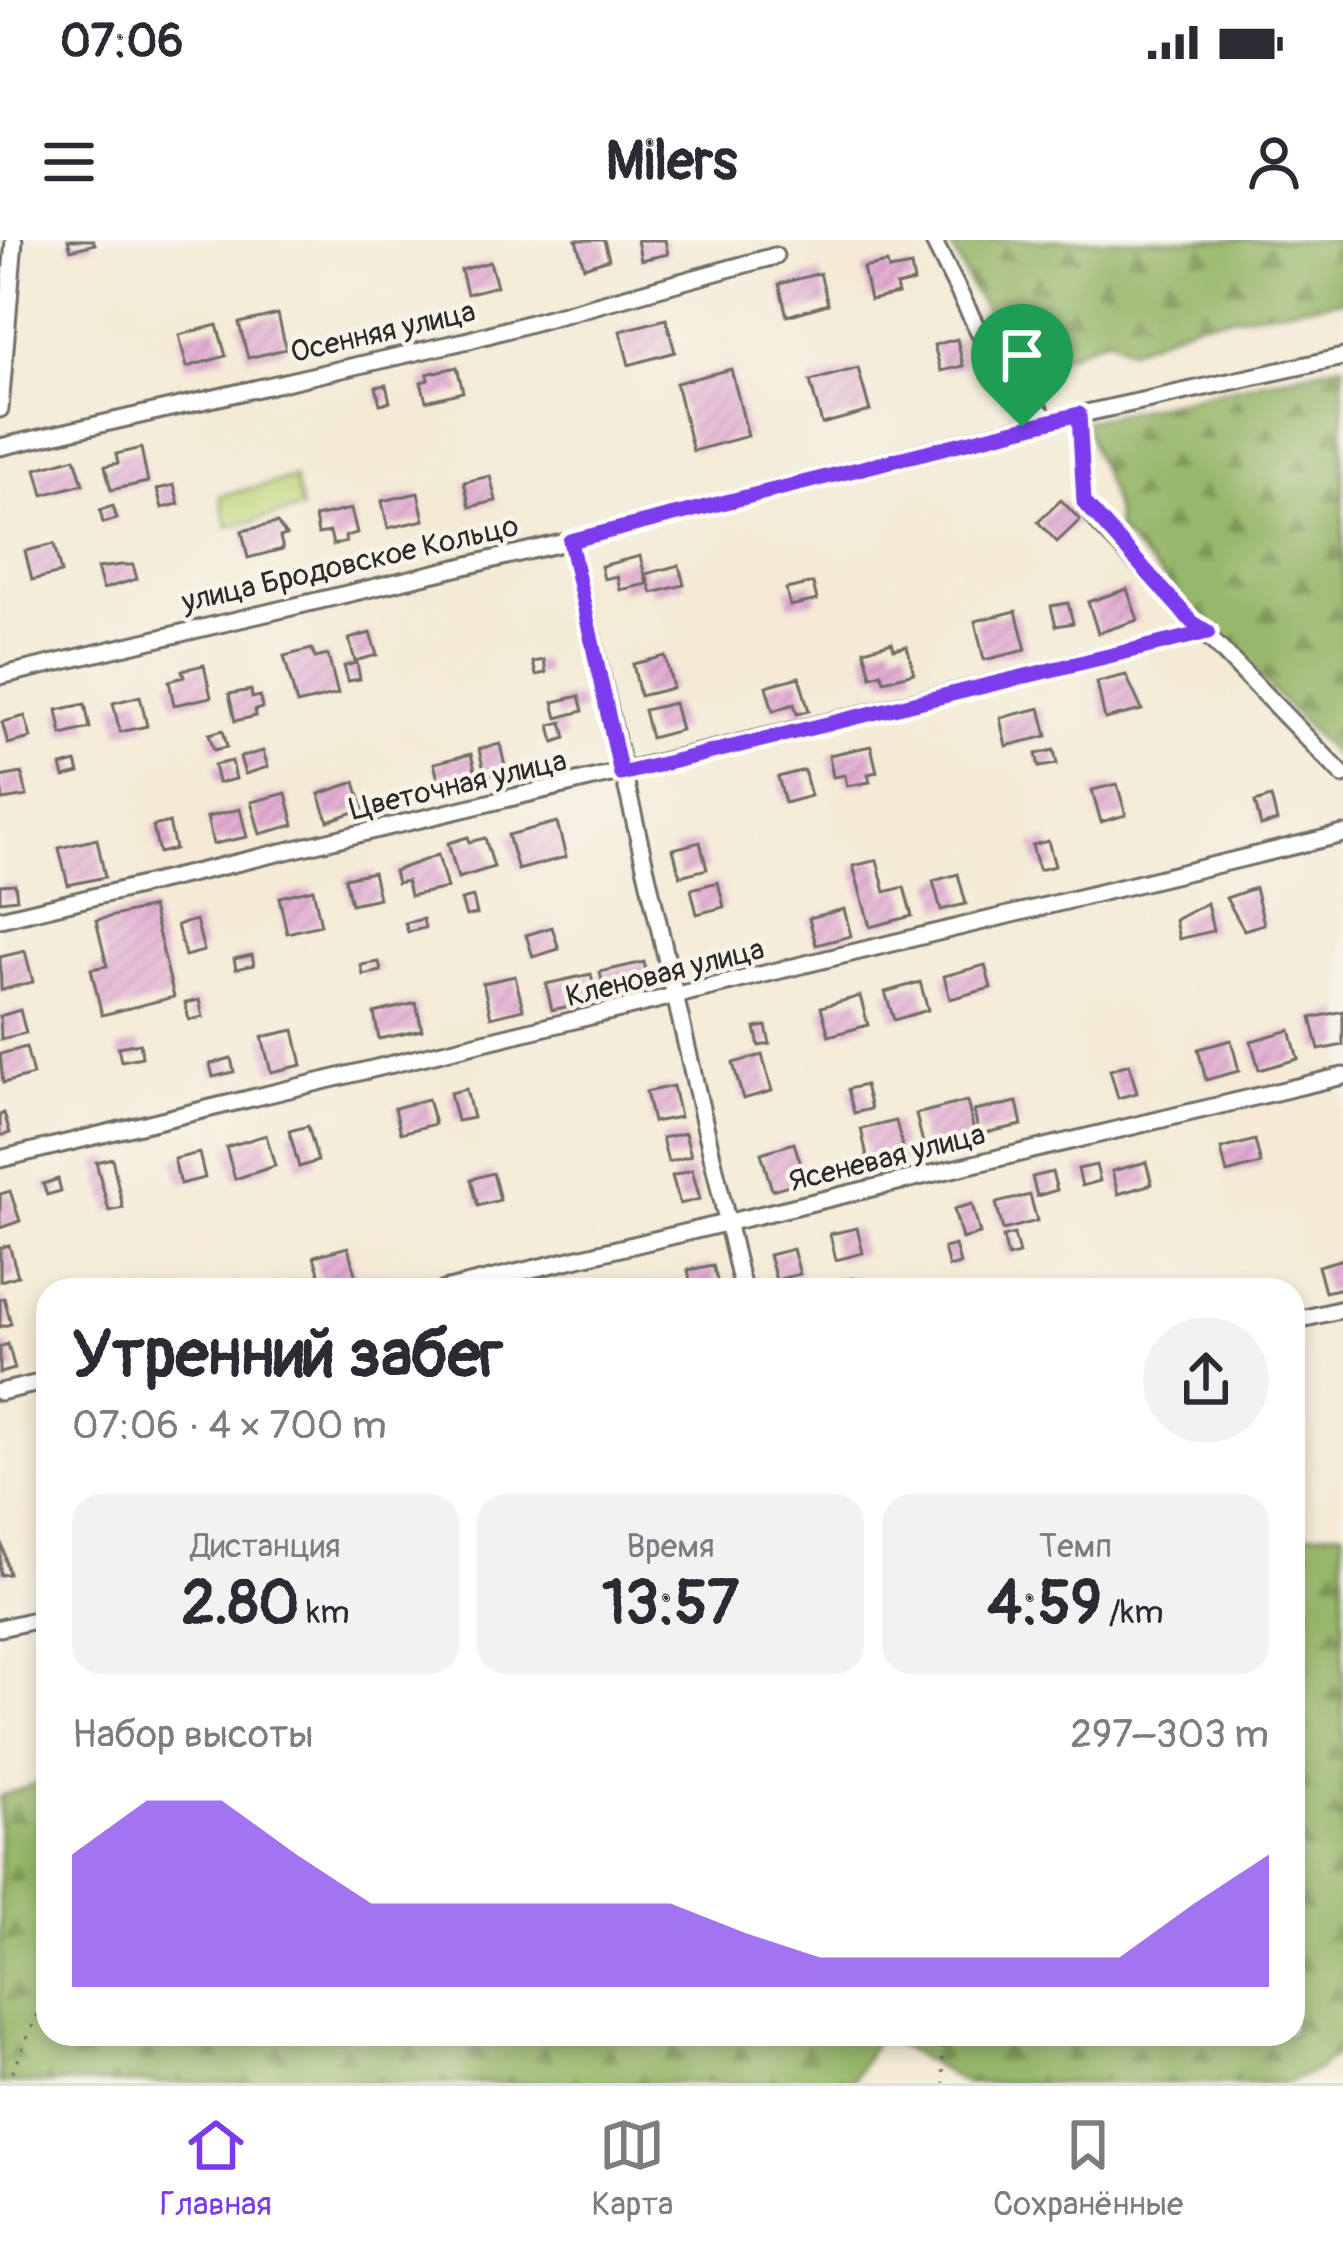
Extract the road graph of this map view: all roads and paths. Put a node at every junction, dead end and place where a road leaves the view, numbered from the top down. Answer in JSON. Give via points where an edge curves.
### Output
{"nodes":[{"id":1,"x":14,"y":240,"type":"edge"},
{"id":2,"x":933,"y":240,"type":"edge"},
{"id":3,"x":775,"y":256,"type":"dead end"},
{"id":4,"x":1343,"y":358,"type":"edge"},
{"id":5,"x":0,"y":409,"type":"edge"},
{"id":6,"x":1079,"y":414,"type":"junction"},
{"id":7,"x":1048,"y":421,"type":"junction"},
{"id":8,"x":0,"y":447,"type":"edge"},
{"id":9,"x":570,"y":541,"type":"junction"},
{"id":10,"x":1208,"y":632,"type":"junction"},
{"id":11,"x":0,"y":676,"type":"edge"},
{"id":12,"x":621,"y":774,"type":"junction"},
{"id":13,"x":1343,"y":775,"type":"edge"},
{"id":14,"x":1343,"y":834,"type":"edge"},
{"id":15,"x":0,"y":920,"type":"edge"},
{"id":16,"x":674,"y":997,"type":"junction"},
{"id":17,"x":1343,"y":1076,"type":"edge"},
{"id":18,"x":0,"y":1159,"type":"edge"},
{"id":19,"x":728,"y":1225,"type":"junction"},
{"id":20,"x":496,"y":1278,"type":"edge"},
{"id":21,"x":740,"y":1278,"type":"edge"},
{"id":22,"x":1343,"y":1310,"type":"edge"},
{"id":23,"x":1305,"y":1319,"type":"edge"},
{"id":24,"x":36,"y":1384,"type":"edge"},
{"id":25,"x":0,"y":1392,"type":"edge"},
{"id":26,"x":36,"y":1620,"type":"edge"},
{"id":27,"x":0,"y":1628,"type":"edge"},
{"id":28,"x":36,"y":2018,"type":"edge"},
{"id":29,"x":942,"y":2046,"type":"edge"},
{"id":30,"x":8,"y":2083,"type":"edge"},
{"id":31,"x":944,"y":2083,"type":"edge"}],
"edges":[{"from":1,"to":5,"type":"street"},
{"from":2,"to":7,"type":"street","via":[[980,334]]},
{"from":3,"to":8,"type":"street","name":"Осенняя улица","via":[[469,340]]},
{"from":4,"to":6,"type":"street","name":"улица Бродовское Кольцо"},
{"from":6,"to":7,"type":"street","name":"улица Бродовское Кольцо"},
{"from":6,"to":10,"type":"street","via":[[1084,502]]},
{"from":7,"to":9,"type":"street","name":"улица Бродовское Кольцо"},
{"from":9,"to":11,"type":"street","name":"улица Бродовское Кольцо"},
{"from":9,"to":12,"type":"street"},
{"from":10,"to":12,"type":"street","name":"Цветочная улица"},
{"from":10,"to":13,"type":"street"},
{"from":12,"to":15,"type":"street","name":"Цветочная улица"},
{"from":12,"to":16,"type":"street"},
{"from":14,"to":16,"type":"street","name":"Кленовая улица"},
{"from":16,"to":18,"type":"street","name":"Кленовая улица"},
{"from":16,"to":19,"type":"street"},
{"from":17,"to":19,"type":"street","name":"Ясеневая улица"},
{"from":19,"to":20,"type":"street","name":"Ясеневая улица"},
{"from":19,"to":21,"type":"street"},
{"from":22,"to":23,"type":"street"},
{"from":24,"to":25,"type":"street"},
{"from":26,"to":27,"type":"street"},
{"from":28,"to":30,"type":"path"},
{"from":29,"to":31,"type":"path"}]}
